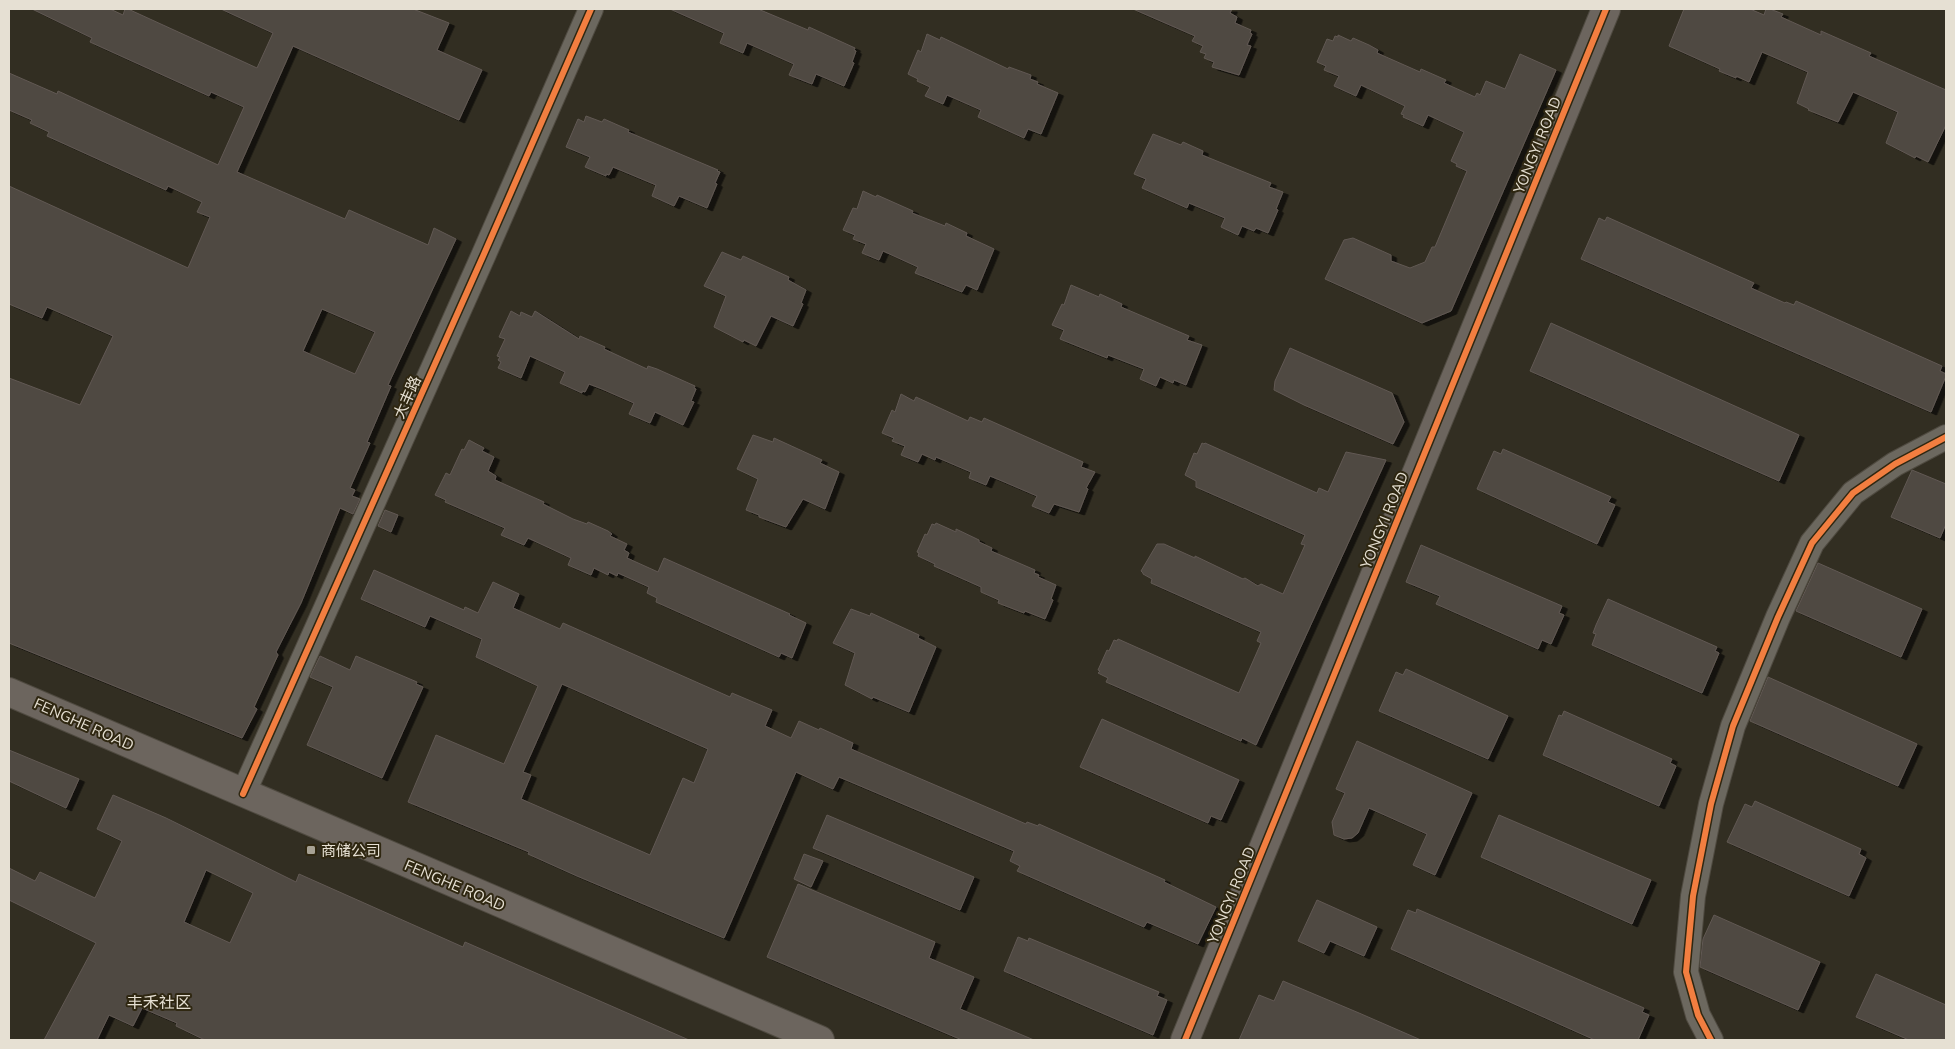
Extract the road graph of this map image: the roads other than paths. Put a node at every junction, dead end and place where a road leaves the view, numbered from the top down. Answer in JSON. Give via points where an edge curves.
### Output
{"nodes":[{"id":1,"x":591,"y":9,"type":"edge"},
{"id":2,"x":1606,"y":9,"type":"edge"},
{"id":3,"x":1946,"y":437,"type":"edge"},
{"id":4,"x":9,"y":692,"type":"edge"},
{"id":5,"x":243,"y":794,"type":"junction"},
{"id":6,"x":820,"y":1040,"type":"edge"},
{"id":7,"x":1185,"y":1040,"type":"edge"},
{"id":8,"x":1711,"y":1040,"type":"edge"}],
"edges":[{"from":1,"to":5,"type":"street","name":"大丰路"},
{"from":2,"to":7,"type":"street","name":"YONGYI ROAD"},
{"from":3,"to":8,"type":"street","via":[[1894,464],[1852,494],[1812,543],[1733,726],[1711,804],[1696,878],[1686,972],[1698,1015]]},
{"from":4,"to":5,"type":"street","name":"FENGHE ROAD"},
{"from":5,"to":6,"type":"street","name":"FENGHE ROAD"}]}
